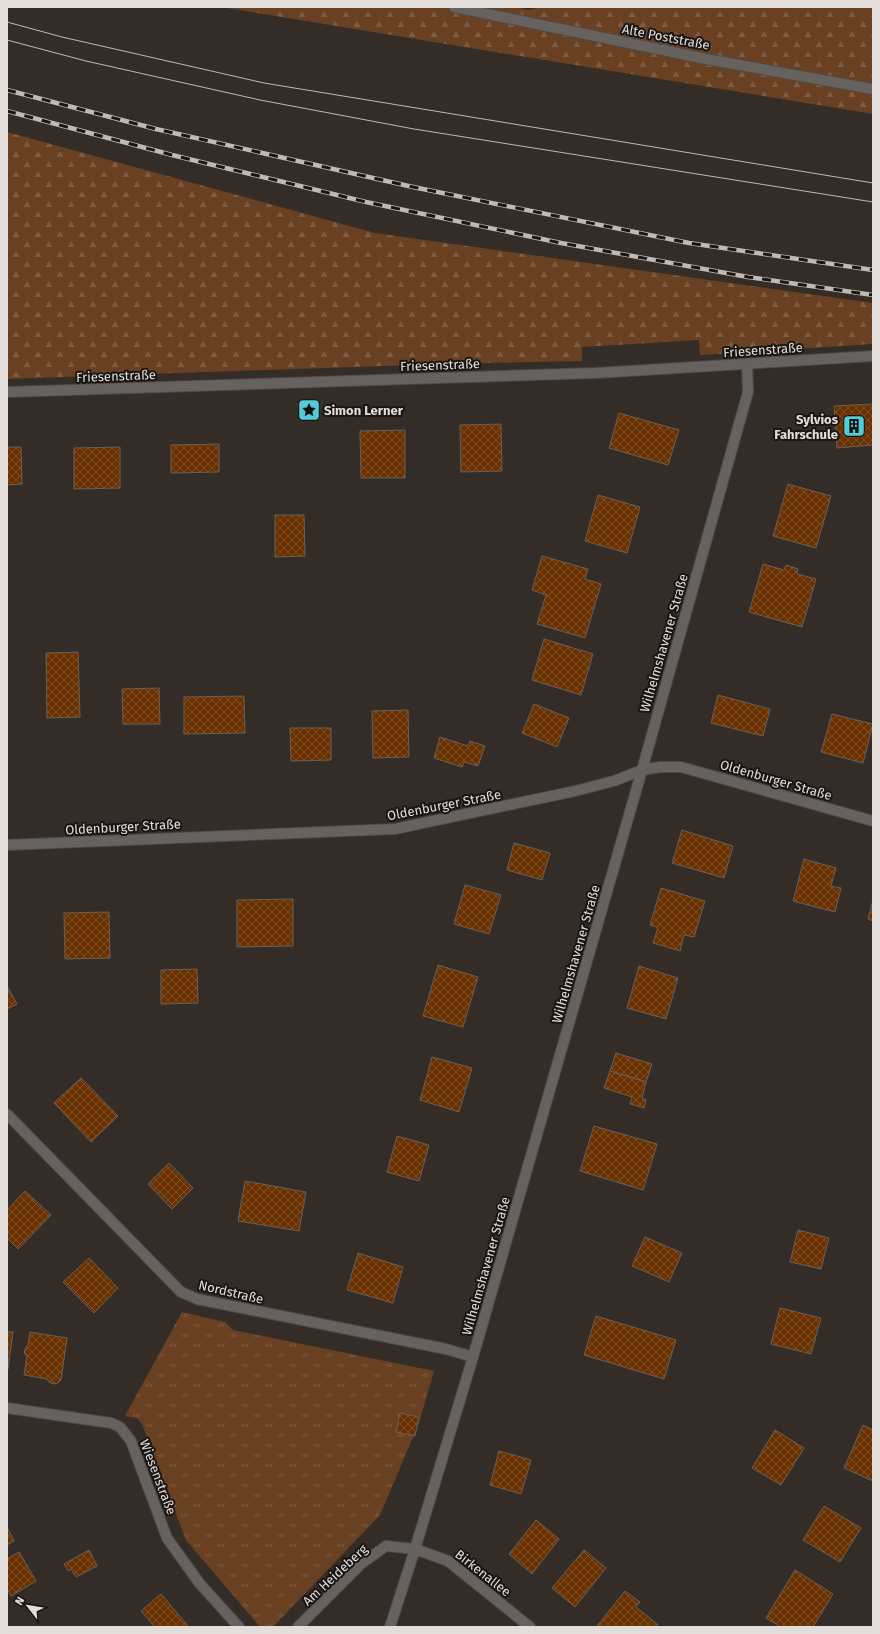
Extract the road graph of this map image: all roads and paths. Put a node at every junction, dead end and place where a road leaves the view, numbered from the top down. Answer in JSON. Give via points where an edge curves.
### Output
{"nodes":[{"id":1,"x":454,"y":7,"type":"edge"},
{"id":2,"x":873,"y":89,"type":"edge"},
{"id":3,"x":873,"y":356,"type":"edge"},
{"id":4,"x":747,"y":364,"type":"junction"},
{"id":5,"x":7,"y":392,"type":"edge"},
{"id":6,"x":642,"y":770,"type":"junction"},
{"id":7,"x":873,"y":821,"type":"edge"},
{"id":8,"x":7,"y":845,"type":"edge"},
{"id":9,"x":7,"y":1114,"type":"edge"},
{"id":10,"x":473,"y":1357,"type":"junction"},
{"id":11,"x":7,"y":1408,"type":"edge"},
{"id":12,"x":415,"y":1549,"type":"junction"},
{"id":13,"x":239,"y":1627,"type":"edge"},
{"id":14,"x":298,"y":1627,"type":"edge"},
{"id":15,"x":390,"y":1627,"type":"edge"},
{"id":16,"x":530,"y":1627,"type":"edge"}],
"edges":[{"from":1,"to":2,"type":"street","name":"Alte Poststraße"},
{"from":3,"to":4,"type":"street","name":"Friesenstraße"},
{"from":4,"to":5,"type":"street","name":"Friesenstraße","via":[[573,374]]},
{"from":4,"to":6,"type":"street","name":"Wilhelmshavener Straße","via":[[749,386],[746,400]]},
{"from":6,"to":7,"type":"street","name":"Oldenburger Straße","via":[[660,766],[681,767]]},
{"from":6,"to":8,"type":"street","name":"Oldenburger Straße","via":[[614,781],[575,791],[395,829]]},
{"from":6,"to":10,"type":"street","name":"Wilhelmshavener Straße"},
{"from":9,"to":10,"type":"street","name":"Nordstraße","via":[[181,1292],[197,1300],[446,1349]]},
{"from":10,"to":12,"type":"street","name":"Wilhelmshavener Straße"},
{"from":11,"to":13,"type":"street","name":"Wiesenstraße","via":[[111,1423],[120,1428],[131,1441],[167,1538],[200,1584]]},
{"from":12,"to":14,"type":"street","name":"Am Heideberg","via":[[386,1546],[361,1564]]},
{"from":12,"to":15,"type":"street","name":"Wilhelmshavener Straße"},
{"from":12,"to":16,"type":"street","name":"Birkenallee","via":[[448,1561]]}]}
